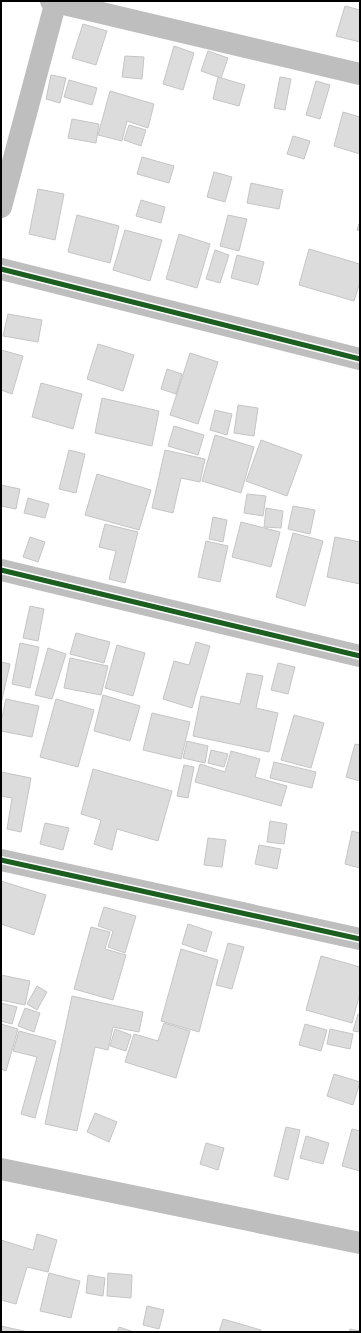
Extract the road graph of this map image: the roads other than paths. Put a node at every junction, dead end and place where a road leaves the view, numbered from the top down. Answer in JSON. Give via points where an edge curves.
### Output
{"nodes":[{"id":1,"x":54,"y":1,"type":"edge"},
{"id":2,"x":360,"y":74,"type":"edge"},
{"id":3,"x":1,"y":207,"type":"edge"},
{"id":4,"x":1,"y":269,"type":"edge"},
{"id":5,"x":360,"y":359,"type":"edge"},
{"id":6,"x":1,"y":570,"type":"edge"},
{"id":7,"x":360,"y":656,"type":"edge"},
{"id":8,"x":1,"y":860,"type":"edge"},
{"id":9,"x":360,"y":939,"type":"edge"},
{"id":10,"x":1,"y":1169,"type":"edge"},
{"id":11,"x":360,"y":1243,"type":"edge"}],
"edges":[{"from":1,"to":2,"type":"street"},
{"from":1,"to":3,"type":"street"},
{"from":4,"to":5,"type":"street"},
{"from":6,"to":7,"type":"street"},
{"from":8,"to":9,"type":"street"},
{"from":10,"to":11,"type":"street"}]}
